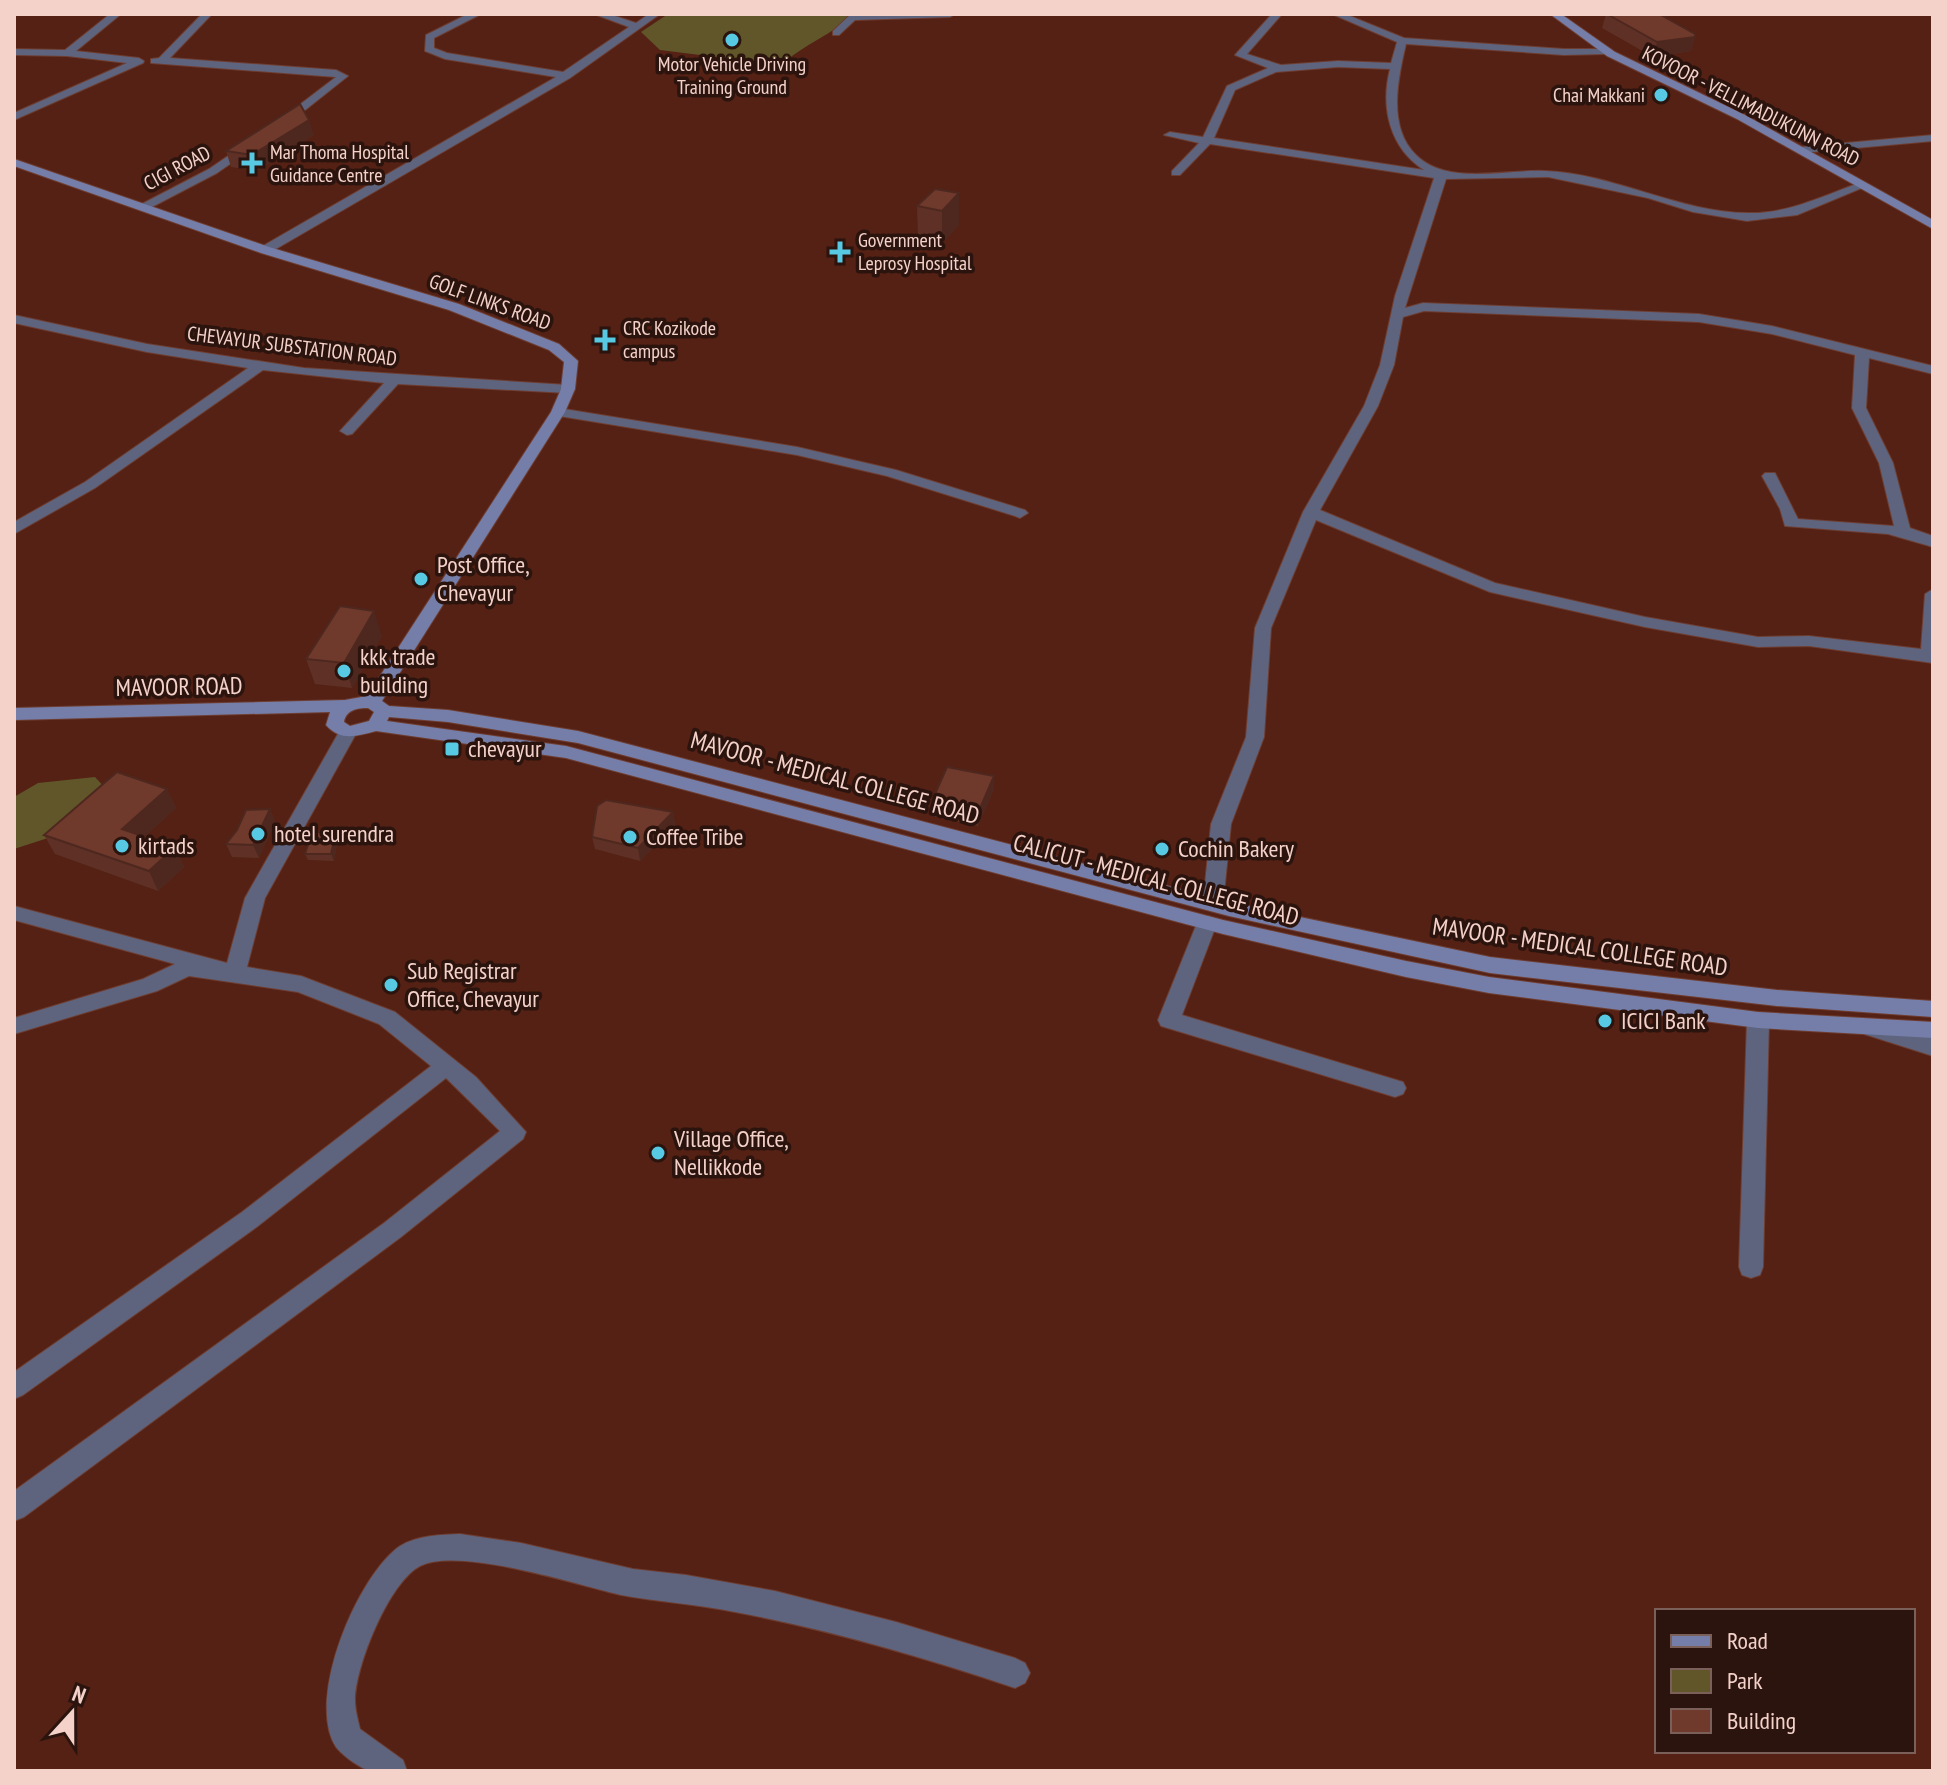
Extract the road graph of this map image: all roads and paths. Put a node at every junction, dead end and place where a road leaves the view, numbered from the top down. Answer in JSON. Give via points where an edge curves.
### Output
{"nodes":[{"id":1,"x":116,"y":14,"type":"edge"},
{"id":2,"x":207,"y":14,"type":"edge"},
{"id":3,"x":476,"y":14,"type":"edge"},
{"id":4,"x":599,"y":14,"type":"edge"},
{"id":5,"x":626,"y":14,"type":"edge"},
{"id":6,"x":655,"y":14,"type":"edge"},
{"id":7,"x":950,"y":14,"type":"edge"},
{"id":8,"x":1277,"y":14,"type":"edge"},
{"id":9,"x":1337,"y":14,"type":"edge"},
{"id":10,"x":1555,"y":14,"type":"edge"},
{"id":11,"x":855,"y":15,"type":"edge"},
{"id":12,"x":635,"y":26,"type":"junction"},
{"id":13,"x":836,"y":33,"type":"dead end"},
{"id":14,"x":1402,"y":41,"type":"junction"},
{"id":15,"x":1607,"y":51,"type":"junction"},
{"id":16,"x":16,"y":52,"type":"edge"},
{"id":17,"x":67,"y":53,"type":"junction"},
{"id":18,"x":139,"y":61,"type":"junction"},
{"id":19,"x":162,"y":61,"type":"junction"},
{"id":20,"x":1395,"y":66,"type":"junction"},
{"id":21,"x":1282,"y":69,"type":"junction"},
{"id":22,"x":566,"y":76,"type":"junction"},
{"id":23,"x":14,"y":117,"type":"edge"},
{"id":24,"x":271,"y":131,"type":"edge"},
{"id":25,"x":1170,"y":135,"type":"dead end"},
{"id":26,"x":1933,"y":138,"type":"edge"},
{"id":27,"x":259,"y":139,"type":"edge"},
{"id":28,"x":1207,"y":141,"type":"junction"},
{"id":29,"x":1801,"y":150,"type":"junction"},
{"id":30,"x":14,"y":162,"type":"edge"},
{"id":31,"x":1176,"y":173,"type":"dead end"},
{"id":32,"x":1441,"y":176,"type":"junction"},
{"id":33,"x":1863,"y":185,"type":"junction"},
{"id":34,"x":144,"y":206,"type":"junction"},
{"id":35,"x":1933,"y":225,"type":"edge"},
{"id":36,"x":265,"y":250,"type":"junction"},
{"id":37,"x":1396,"y":315,"type":"junction"},
{"id":38,"x":14,"y":319,"type":"edge"},
{"id":39,"x":1862,"y":353,"type":"junction"},
{"id":40,"x":261,"y":365,"type":"junction"},
{"id":41,"x":1933,"y":370,"type":"edge"},
{"id":42,"x":394,"y":380,"type":"junction"},
{"id":43,"x":568,"y":389,"type":"junction"},
{"id":44,"x":558,"y":412,"type":"junction"},
{"id":45,"x":347,"y":431,"type":"dead end"},
{"id":46,"x":1770,"y":476,"type":"dead end"},
{"id":47,"x":1311,"y":512,"type":"junction"},
{"id":48,"x":1020,"y":513,"type":"dead end"},
{"id":49,"x":14,"y":529,"type":"edge"},
{"id":50,"x":1903,"y":531,"type":"junction"},
{"id":51,"x":1933,"y":542,"type":"edge"},
{"id":52,"x":1933,"y":594,"type":"edge"},
{"id":53,"x":1932,"y":630,"type":"edge"},
{"id":54,"x":1931,"y":656,"type":"edge"},
{"id":55,"x":377,"y":713,"type":"junction"},
{"id":56,"x":14,"y":714,"type":"edge"},
{"id":57,"x":343,"y":719,"type":"junction"},
{"id":58,"x":14,"y":725,"type":"edge"},
{"id":59,"x":14,"y":913,"type":"edge"},
{"id":60,"x":1210,"y":914,"type":"junction"},
{"id":61,"x":235,"y":973,"type":"junction"},
{"id":62,"x":1933,"y":1009,"type":"edge"},
{"id":63,"x":1820,"y":1012,"type":"junction"},
{"id":64,"x":1758,"y":1020,"type":"junction"},
{"id":65,"x":14,"y":1026,"type":"edge"},
{"id":66,"x":1865,"y":1026,"type":"junction"},
{"id":67,"x":1933,"y":1030,"type":"edge"},
{"id":68,"x":1933,"y":1047,"type":"edge"},
{"id":69,"x":446,"y":1066,"type":"junction"},
{"id":70,"x":1395,"y":1088,"type":"dead end"},
{"id":71,"x":1751,"y":1267,"type":"dead end"},
{"id":72,"x":14,"y":1387,"type":"edge"},
{"id":73,"x":14,"y":1508,"type":"edge"},
{"id":74,"x":1015,"y":1673,"type":"dead end"},
{"id":75,"x":392,"y":1771,"type":"edge"}],
"edges":[{"from":1,"to":17,"type":"street"},
{"from":2,"to":19,"type":"street"},
{"from":3,"to":22,"type":"street","via":[[429,37],[429,49]]},
{"from":4,"to":12,"type":"street"},
{"from":5,"to":12,"type":"street"},
{"from":6,"to":12,"type":"street"},
{"from":7,"to":11,"type":"street"},
{"from":8,"to":21,"type":"street","via":[[1240,55]]},
{"from":9,"to":14,"type":"street"},
{"from":10,"to":15,"type":"main road","name":"KOVOOR - VELLIMADUKUNN ROAD"},
{"from":11,"to":13,"type":"street"},
{"from":12,"to":22,"type":"street"},
{"from":14,"to":15,"type":"street"},
{"from":14,"to":20,"type":"street"},
{"from":15,"to":29,"type":"main road","name":"KOVOOR - VELLIMADUKUNN ROAD"},
{"from":16,"to":17,"type":"street"},
{"from":17,"to":18,"type":"street"},
{"from":18,"to":19,"type":"street"},
{"from":18,"to":23,"type":"street"},
{"from":19,"to":24,"type":"street","via":[[343,76]]},
{"from":20,"to":21,"type":"street"},
{"from":20,"to":32,"type":"street","via":[[1393,123],[1410,156]]},
{"from":21,"to":28,"type":"street","via":[[1231,88]]},
{"from":22,"to":36,"type":"street"},
{"from":25,"to":28,"type":"street"},
{"from":26,"to":29,"type":"street"},
{"from":27,"to":34,"type":"street","name":"CIGI ROAD","via":[[213,171]]},
{"from":28,"to":31,"type":"street"},
{"from":28,"to":32,"type":"street"},
{"from":29,"to":33,"type":"main road","name":"KOVOOR - VELLIMADUKUNN ROAD"},
{"from":30,"to":34,"type":"main road","name":"GOLF LINKS ROAD"},
{"from":32,"to":33,"type":"street","via":[[1548,174],[1747,217],[1793,212]]},
{"from":32,"to":37,"type":"street"},
{"from":33,"to":35,"type":"main road","name":"KOVOOR - VELLIMADUKUNN ROAD"},
{"from":34,"to":36,"type":"main road","name":"GOLF LINKS ROAD"},
{"from":36,"to":43,"type":"main road","name":"GOLF LINKS ROAD","via":[[454,307],[554,347],[571,361]]},
{"from":37,"to":39,"type":"street","via":[[1423,307],[1699,318]]},
{"from":37,"to":47,"type":"street","via":[[1387,365],[1371,406]]},
{"from":38,"to":40,"type":"street","name":"CHEVAYUR SUBSTATION ROAD","via":[[147,348]]},
{"from":39,"to":41,"type":"street"},
{"from":39,"to":50,"type":"street","via":[[1859,408],[1886,463]]},
{"from":40,"to":42,"type":"street","name":"CHEVAYUR SUBSTATION ROAD"},
{"from":40,"to":49,"type":"street","via":[[90,485]]},
{"from":42,"to":43,"type":"street","name":"CHEVAYUR SUBSTATION ROAD"},
{"from":42,"to":45,"type":"street"},
{"from":43,"to":44,"type":"main road"},
{"from":44,"to":48,"type":"street","via":[[797,451]]},
{"from":44,"to":55,"type":"main road"},
{"from":46,"to":50,"type":"street","via":[[1791,523]]},
{"from":47,"to":54,"type":"street","via":[[1490,587],[1758,642],[1809,641]]},
{"from":47,"to":60,"type":"street","via":[[1263,628],[1255,737],[1221,824]]},
{"from":50,"to":51,"type":"street"},
{"from":52,"to":53,"type":"street"},
{"from":53,"to":54,"type":"street"},
{"from":55,"to":57,"type":"main road"},
{"from":55,"to":57,"type":"main road"},
{"from":55,"to":60,"type":"main road","name":"CALICUT - MEDICAL COLLEGE ROAD","via":[[566,752]]},
{"from":56,"to":57,"type":"main road","name":"MAVOOR ROAD"},
{"from":57,"to":58,"type":"main road","name":"MAVOOR ROAD"},
{"from":57,"to":61,"type":"street","via":[[255,898]]},
{"from":59,"to":61,"type":"street"},
{"from":60,"to":63,"type":"main road","name":"MAVOOR - MEDICAL COLLEGE ROAD","via":[[1490,965]]},
{"from":60,"to":64,"type":"main road","name":"CALICUT - MEDICAL COLLEGE ROAD","via":[[1489,985]]},
{"from":60,"to":70,"type":"street","via":[[1169,1020]]},
{"from":61,"to":65,"type":"street","via":[[187,968],[150,985]]},
{"from":61,"to":69,"type":"street","via":[[301,984],[387,1018]]},
{"from":62,"to":63,"type":"main road","name":"MAVOOR - MEDICAL COLLEGE ROAD"},
{"from":63,"to":64,"type":"main road","name":"CALICUT - MEDICAL COLLEGE ROAD"},
{"from":63,"to":66,"type":"main road","name":"CALICUT - MEDICAL COLLEGE ROAD"},
{"from":64,"to":71,"type":"street"},
{"from":66,"to":67,"type":"main road","name":"CALICUT - MEDICAL COLLEGE ROAD"},
{"from":66,"to":68,"type":"street"},
{"from":69,"to":72,"type":"street","via":[[250,1219]]},
{"from":69,"to":73,"type":"street","via":[[515,1132],[432,1203]]},
{"from":74,"to":75,"type":"street","via":[[931,1645],[770,1605],[451,1547],[412,1554],[386,1581],[357,1633],[340,1697],[347,1738]]}]}
